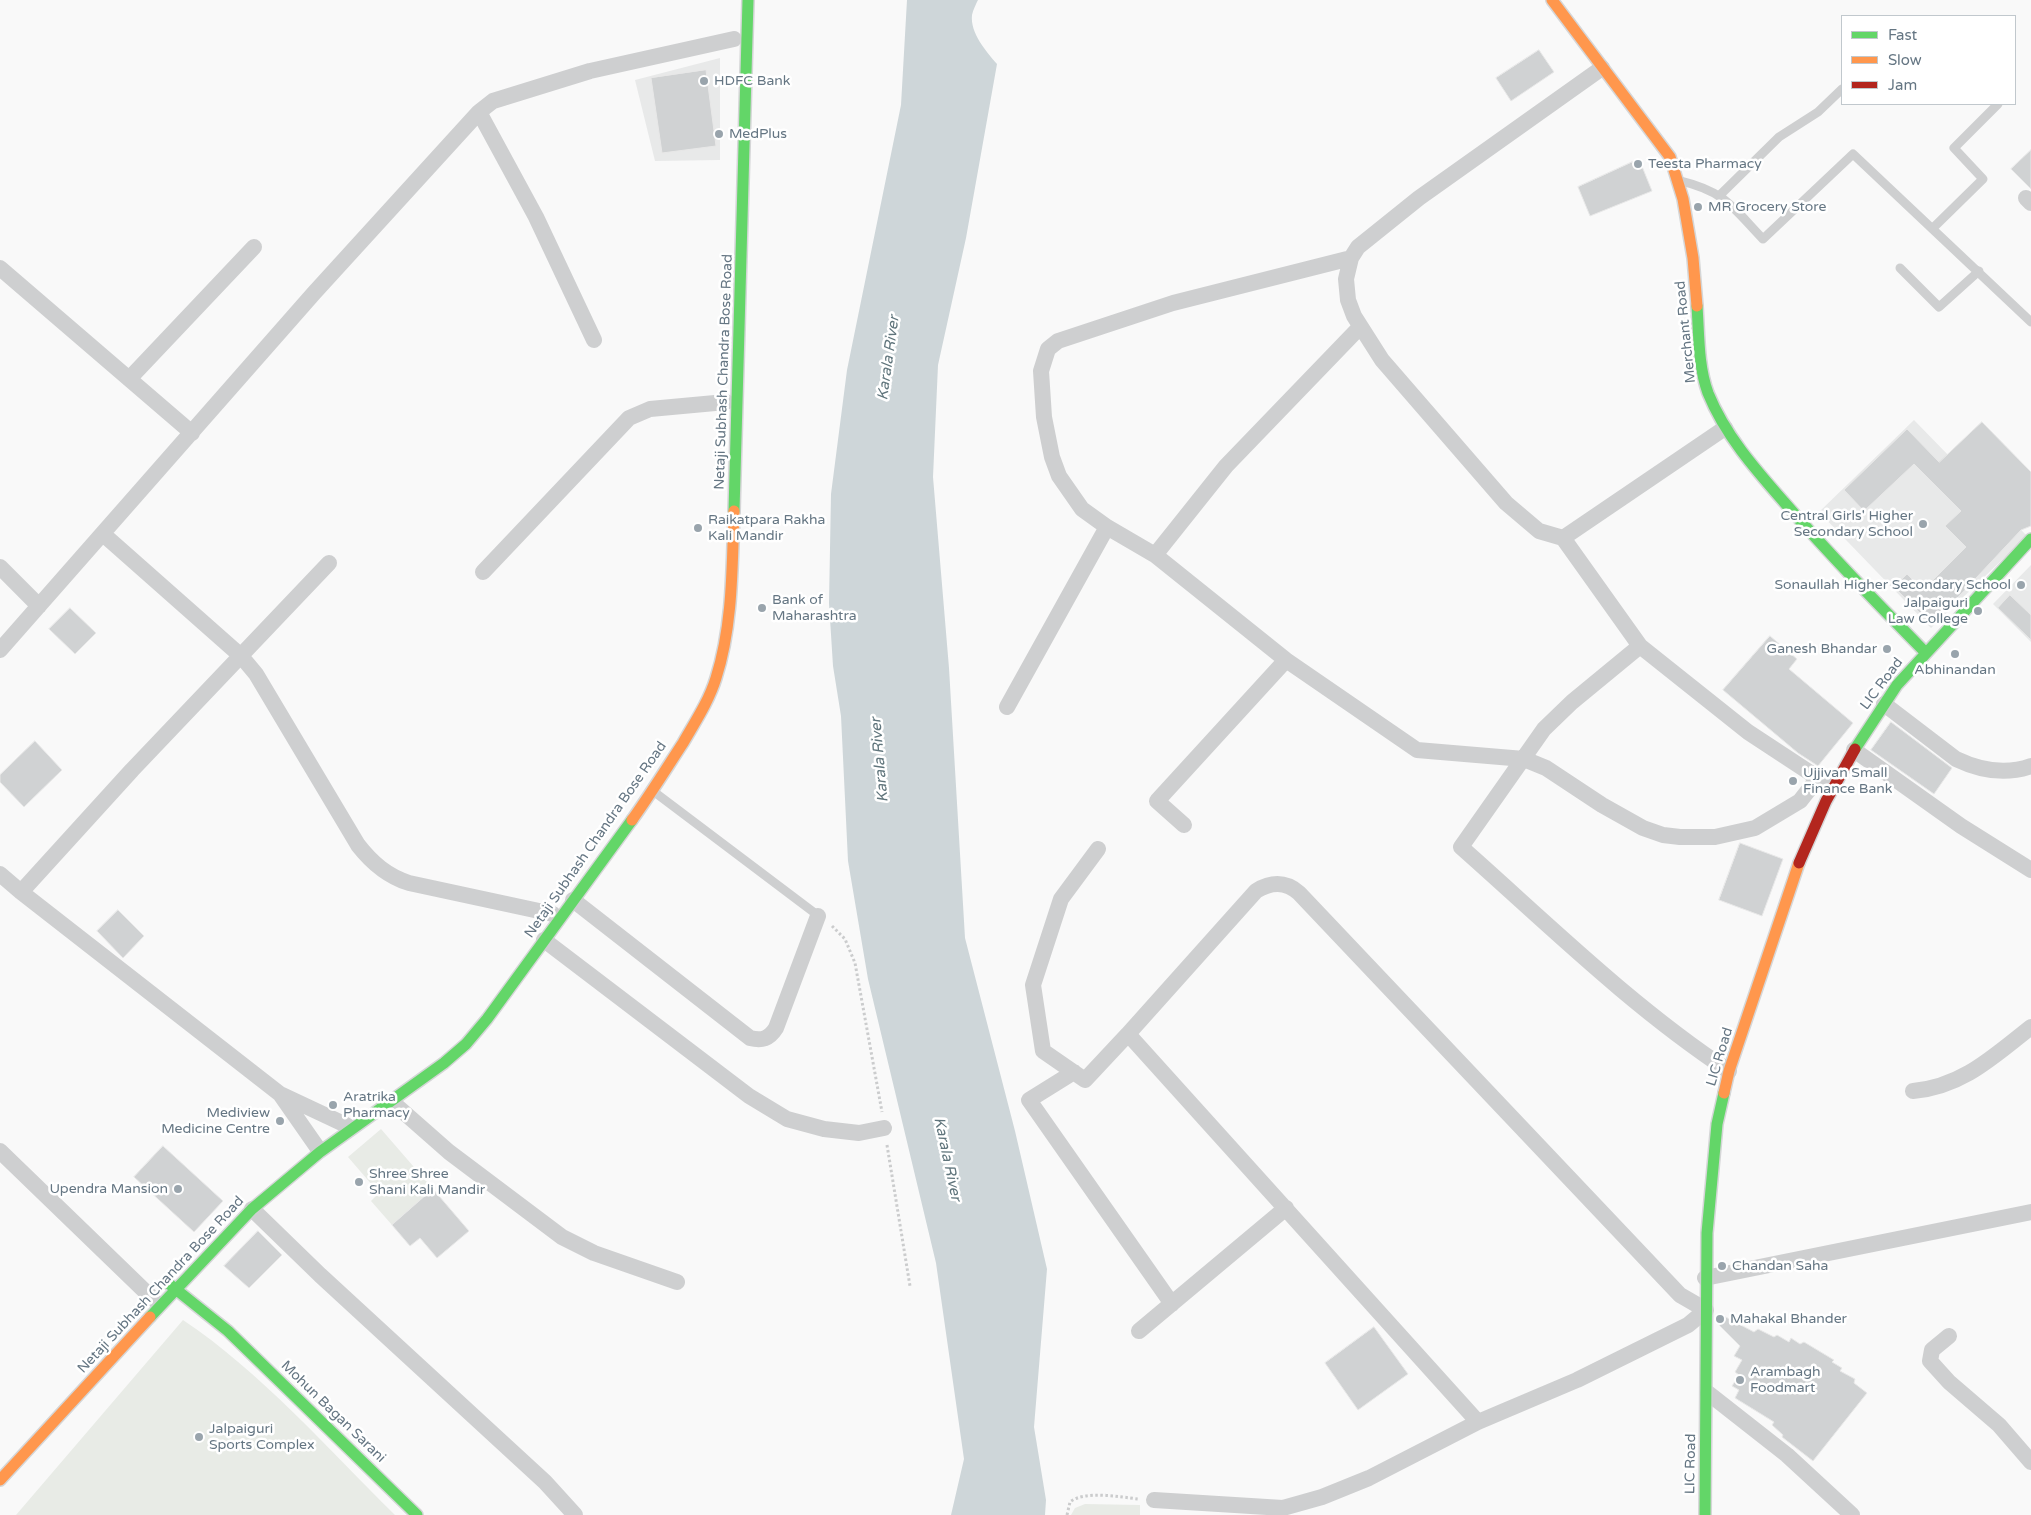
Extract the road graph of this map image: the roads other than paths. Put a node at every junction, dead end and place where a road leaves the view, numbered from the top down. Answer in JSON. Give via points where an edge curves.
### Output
{"nodes":[{"id":1,"x":748,"y":0,"type":"edge"},
{"id":2,"x":1553,"y":0,"type":"edge"},
{"id":3,"x":738,"y":39,"type":"junction"},
{"id":4,"x":1602,"y":68,"type":"junction"},
{"id":5,"x":1841,"y":91,"type":"edge"},
{"id":6,"x":1997,"y":105,"type":"edge"},
{"id":7,"x":479,"y":112,"type":"junction"},
{"id":8,"x":1677,"y":181,"type":"junction"},
{"id":9,"x":1720,"y":195,"type":"junction"},
{"id":10,"x":731,"y":196,"type":"dead end"},
{"id":11,"x":1934,"y":228,"type":"junction"},
{"id":12,"x":254,"y":247,"type":"dead end"},
{"id":13,"x":1350,"y":258,"type":"junction"},
{"id":14,"x":1900,"y":268,"type":"dead end"},
{"id":15,"x":1978,"y":272,"type":"junction"},
{"id":16,"x":2,"y":274,"type":"edge"},
{"id":17,"x":2031,"y":322,"type":"edge"},
{"id":18,"x":1360,"y":327,"type":"junction"},
{"id":19,"x":727,"y":332,"type":"junction"},
{"id":20,"x":740,"y":333,"type":"junction"},
{"id":21,"x":594,"y":340,"type":"dead end"},
{"id":22,"x":129,"y":379,"type":"junction"},
{"id":23,"x":732,"y":401,"type":"junction"},
{"id":24,"x":1725,"y":428,"type":"junction"},
{"id":25,"x":192,"y":432,"type":"junction"},
{"id":26,"x":1107,"y":527,"type":"junction"},
{"id":27,"x":103,"y":534,"type":"junction"},
{"id":28,"x":1564,"y":538,"type":"junction"},
{"id":29,"x":2031,"y":539,"type":"edge"},
{"id":30,"x":1155,"y":555,"type":"junction"},
{"id":31,"x":329,"y":563,"type":"dead end"},
{"id":32,"x":0,"y":567,"type":"edge"},
{"id":33,"x":483,"y":572,"type":"dead end"},
{"id":34,"x":718,"y":601,"type":"dead end"},
{"id":35,"x":39,"y":606,"type":"junction"},
{"id":36,"x":1898,"y":624,"type":"junction"},
{"id":37,"x":712,"y":643,"type":"dead end"},
{"id":38,"x":1640,"y":646,"type":"junction"},
{"id":39,"x":0,"y":650,"type":"edge"},
{"id":40,"x":1925,"y":652,"type":"junction"},
{"id":41,"x":241,"y":656,"type":"junction"},
{"id":42,"x":1286,"y":660,"type":"junction"},
{"id":43,"x":1897,"y":685,"type":"junction"},
{"id":44,"x":1884,"y":704,"type":"junction"},
{"id":45,"x":1007,"y":707,"type":"dead end"},
{"id":46,"x":1854,"y":750,"type":"junction"},
{"id":47,"x":1524,"y":759,"type":"junction"},
{"id":48,"x":2031,"y":766,"type":"edge"},
{"id":49,"x":1818,"y":778,"type":"junction"},
{"id":50,"x":1836,"y":782,"type":"junction"},
{"id":51,"x":649,"y":789,"type":"junction"},
{"id":52,"x":1184,"y":825,"type":"dead end"},
{"id":53,"x":1098,"y":850,"type":"dead end"},
{"id":54,"x":2031,"y":870,"type":"edge"},
{"id":55,"x":0,"y":874,"type":"edge"},
{"id":56,"x":21,"y":892,"type":"junction"},
{"id":57,"x":573,"y":900,"type":"junction"},
{"id":58,"x":553,"y":914,"type":"junction"},
{"id":59,"x":821,"y":918,"type":"joint"},
{"id":60,"x":544,"y":940,"type":"junction"},
{"id":61,"x":2031,"y":1027,"type":"edge"},
{"id":62,"x":1128,"y":1034,"type":"junction"},
{"id":63,"x":1074,"y":1072,"type":"junction"},
{"id":64,"x":1729,"y":1072,"type":"junction"},
{"id":65,"x":1913,"y":1091,"type":"dead end"},
{"id":66,"x":280,"y":1094,"type":"junction"},
{"id":67,"x":391,"y":1101,"type":"junction"},
{"id":68,"x":346,"y":1125,"type":"junction"},
{"id":69,"x":884,"y":1128,"type":"road end"},
{"id":70,"x":319,"y":1150,"type":"junction"},
{"id":71,"x":0,"y":1151,"type":"edge"},
{"id":72,"x":250,"y":1206,"type":"junction"},
{"id":73,"x":1286,"y":1208,"type":"junction"},
{"id":74,"x":2031,"y":1212,"type":"edge"},
{"id":75,"x":1705,"y":1278,"type":"junction"},
{"id":76,"x":190,"y":1281,"type":"junction"},
{"id":77,"x":677,"y":1282,"type":"dead end"},
{"id":78,"x":171,"y":1286,"type":"junction"},
{"id":79,"x":153,"y":1299,"type":"junction"},
{"id":80,"x":1172,"y":1304,"type":"junction"},
{"id":81,"x":1706,"y":1310,"type":"junction"},
{"id":82,"x":228,"y":1331,"type":"junction"},
{"id":83,"x":1139,"y":1331,"type":"dead end"},
{"id":84,"x":1949,"y":1336,"type":"dead end"},
{"id":85,"x":66,"y":1390,"type":"dead end"},
{"id":86,"x":1708,"y":1393,"type":"junction"},
{"id":87,"x":1478,"y":1422,"type":"junction"},
{"id":88,"x":2031,"y":1462,"type":"edge"},
{"id":89,"x":0,"y":1480,"type":"edge"},
{"id":90,"x":1154,"y":1500,"type":"road end"},
{"id":91,"x":417,"y":1515,"type":"edge"},
{"id":92,"x":575,"y":1515,"type":"edge"},
{"id":93,"x":1705,"y":1515,"type":"edge"},
{"id":94,"x":1852,"y":1515,"type":"edge"}],
"edges":[{"from":1,"to":3,"type":"street","name":"Netaji Subhash Chandra Bose Road"},
{"from":2,"to":4,"type":"street","name":"Merchant Road"},
{"from":3,"to":7,"type":"street","via":[[582,73],[494,101]]},
{"from":3,"to":20,"type":"street","name":"Netaji Subhash Chandra Bose Road"},
{"from":4,"to":8,"type":"street","name":"Merchant Road","via":[[1662,144],[1670,157]]},
{"from":4,"to":13,"type":"street","via":[[1419,198],[1358,247]]},
{"from":5,"to":9,"type":"lane","via":[[1818,112],[1779,137]]},
{"from":6,"to":11,"type":"lane","via":[[1954,148],[1983,179]]},
{"from":7,"to":21,"type":"street","via":[[536,217]]},
{"from":7,"to":25,"type":"street"},
{"from":8,"to":9,"type":"lane","via":[[1705,187]]},
{"from":8,"to":24,"type":"street","name":"Merchant Road","via":[[1684,199],[1693,258],[1702,369],[1708,392]]},
{"from":9,"to":11,"type":"lane","via":[[1763,239],[1853,154]]},
{"from":10,"to":19,"type":"street","name":"Netaji Subhash Chandra Bose Road"},
{"from":11,"to":15,"type":"lane"},
{"from":12,"to":22,"type":"street"},
{"from":13,"to":18,"type":"street","via":[[1346,279],[1348,300]]},
{"from":13,"to":26,"type":"street","via":[[1173,303],[1058,341],[1048,349],[1041,371],[1044,417],[1052,457],[1059,476],[1082,509]]},
{"from":14,"to":15,"type":"lane","via":[[1939,308]]},
{"from":15,"to":17,"type":"lane"},
{"from":16,"to":22,"type":"street"},
{"from":18,"to":28,"type":"street","via":[[1382,360],[1506,503],[1538,531]]},
{"from":18,"to":30,"type":"street","via":[[1226,466]]},
{"from":19,"to":20,"type":"street"},
{"from":19,"to":23,"type":"street","name":"Netaji Subhash Chandra Bose Road"},
{"from":20,"to":23,"type":"street","name":"Netaji Subhash Chandra Bose Road"},
{"from":22,"to":25,"type":"street"},
{"from":23,"to":33,"type":"street","via":[[650,409],[629,418]]},
{"from":23,"to":34,"type":"street","name":"Netaji Subhash Chandra Bose Road"},
{"from":23,"to":51,"type":"street","name":"Netaji Subhash Chandra Bose Road","via":[[731,585],[725,638],[710,694]]},
{"from":24,"to":28,"type":"street"},
{"from":24,"to":36,"type":"street","name":"Merchant Road","via":[[1776,495]]},
{"from":25,"to":27,"type":"street"},
{"from":26,"to":30,"type":"street"},
{"from":26,"to":45,"type":"street"},
{"from":27,"to":35,"type":"street"},
{"from":27,"to":41,"type":"street"},
{"from":28,"to":38,"type":"street"},
{"from":29,"to":40,"type":"street","name":"LIC Road"},
{"from":30,"to":42,"type":"street"},
{"from":31,"to":41,"type":"street"},
{"from":32,"to":35,"type":"street"},
{"from":35,"to":39,"type":"street"},
{"from":36,"to":40,"type":"street","name":"Merchant Road"},
{"from":36,"to":43,"type":"street","via":[[1905,657]]},
{"from":37,"to":51,"type":"street","name":"Netaji Subhash Chandra Bose Road","via":[[703,690]]},
{"from":38,"to":47,"type":"street","via":[[1544,729]]},
{"from":38,"to":49,"type":"street","via":[[1748,732]]},
{"from":40,"to":43,"type":"street","name":"LIC Road"},
{"from":41,"to":56,"type":"street"},
{"from":41,"to":58,"type":"street","via":[[270,695],[358,845],[377,866],[393,878],[409,883]]},
{"from":42,"to":47,"type":"street","via":[[1417,750]]},
{"from":42,"to":52,"type":"street","via":[[1158,801]]},
{"from":43,"to":44,"type":"street","name":"LIC Road"},
{"from":44,"to":46,"type":"street","name":"LIC Road"},
{"from":44,"to":48,"type":"street","via":[[1956,759],[1969,765],[1986,770]]},
{"from":46,"to":50,"type":"street","name":"LIC Road"},
{"from":46,"to":54,"type":"street","via":[[1961,826]]},
{"from":47,"to":49,"type":"street","via":[[1546,768],[1644,828],[1680,837],[1715,838],[1755,828],[1800,801]]},
{"from":47,"to":64,"type":"street","via":[[1461,846],[1612,982]]},
{"from":49,"to":50,"type":"street"},
{"from":50,"to":64,"type":"street","name":"LIC Road","via":[[1803,852]]},
{"from":51,"to":57,"type":"street","name":"Netaji Subhash Chandra Bose Road"},
{"from":51,"to":58,"type":"street","name":"Netaji Subhash Chandra Bose Road"},
{"from":51,"to":59,"type":"lane"},
{"from":53,"to":63,"type":"street","via":[[1061,899],[1033,985],[1043,1051]]},
{"from":55,"to":56,"type":"street"},
{"from":56,"to":66,"type":"street"},
{"from":57,"to":59,"type":"street","via":[[750,1038],[760,1040],[776,1028]]},
{"from":57,"to":60,"type":"street","name":"Netaji Subhash Chandra Bose Road"},
{"from":58,"to":68,"type":"street","name":"Netaji Subhash Chandra Bose Road","via":[[462,1039]]},
{"from":60,"to":67,"type":"street","name":"Netaji Subhash Chandra Bose Road","via":[[466,1044]]},
{"from":60,"to":69,"type":"street","via":[[749,1096],[787,1119],[824,1129],[859,1133]]},
{"from":61,"to":65,"type":"street","via":[[1968,1075],[1945,1086]]},
{"from":62,"to":63,"type":"street","via":[[1085,1080]]},
{"from":62,"to":73,"type":"street"},
{"from":62,"to":81,"type":"street","via":[[1256,891],[1272,884],[1293,888],[1680,1295]]},
{"from":63,"to":80,"type":"street","via":[[1029,1100]]},
{"from":64,"to":75,"type":"street","name":"LIC Road","via":[[1717,1124]]},
{"from":66,"to":68,"type":"street"},
{"from":66,"to":70,"type":"street"},
{"from":67,"to":70,"type":"street","name":"Netaji Subhash Chandra Bose Road"},
{"from":67,"to":77,"type":"street","via":[[449,1152],[562,1238],[594,1253]]},
{"from":68,"to":70,"type":"street","name":"Netaji Subhash Chandra Bose Road"},
{"from":70,"to":72,"type":"street","name":"Netaji Subhash Chandra Bose Road"},
{"from":71,"to":79,"type":"street"},
{"from":72,"to":76,"type":"street","name":"Netaji Subhash Chandra Bose Road"},
{"from":72,"to":92,"type":"street","via":[[320,1275],[545,1482]]},
{"from":73,"to":80,"type":"street"},
{"from":73,"to":87,"type":"street"},
{"from":74,"to":75,"type":"street"},
{"from":75,"to":81,"type":"street","name":"LIC Road"},
{"from":76,"to":78,"type":"street","name":"Netaji Subhash Chandra Bose Road"},
{"from":76,"to":82,"type":"street","name":"Mohun Bagan Sarani"},
{"from":78,"to":79,"type":"street","name":"Netaji Subhash Chandra Bose Road"},
{"from":78,"to":82,"type":"street","name":"Mohun Bagan Sarani"},
{"from":78,"to":89,"type":"street","name":"Netaji Subhash Chandra Bose Road"},
{"from":79,"to":85,"type":"street","name":"Netaji Subhash Chandra Bose Road"},
{"from":80,"to":83,"type":"street"},
{"from":81,"to":86,"type":"street","name":"LIC Road"},
{"from":81,"to":87,"type":"street","via":[[1688,1326],[1577,1380]]},
{"from":82,"to":91,"type":"street","name":"Mohun Bagan Sarani"},
{"from":84,"to":88,"type":"street","via":[[1932,1350],[1930,1360],[1949,1382],[1999,1425]]},
{"from":86,"to":93,"type":"street","name":"LIC Road"},
{"from":86,"to":94,"type":"street","via":[[1787,1455]]},
{"from":87,"to":90,"type":"street","via":[[1369,1478],[1283,1508]]}]}
